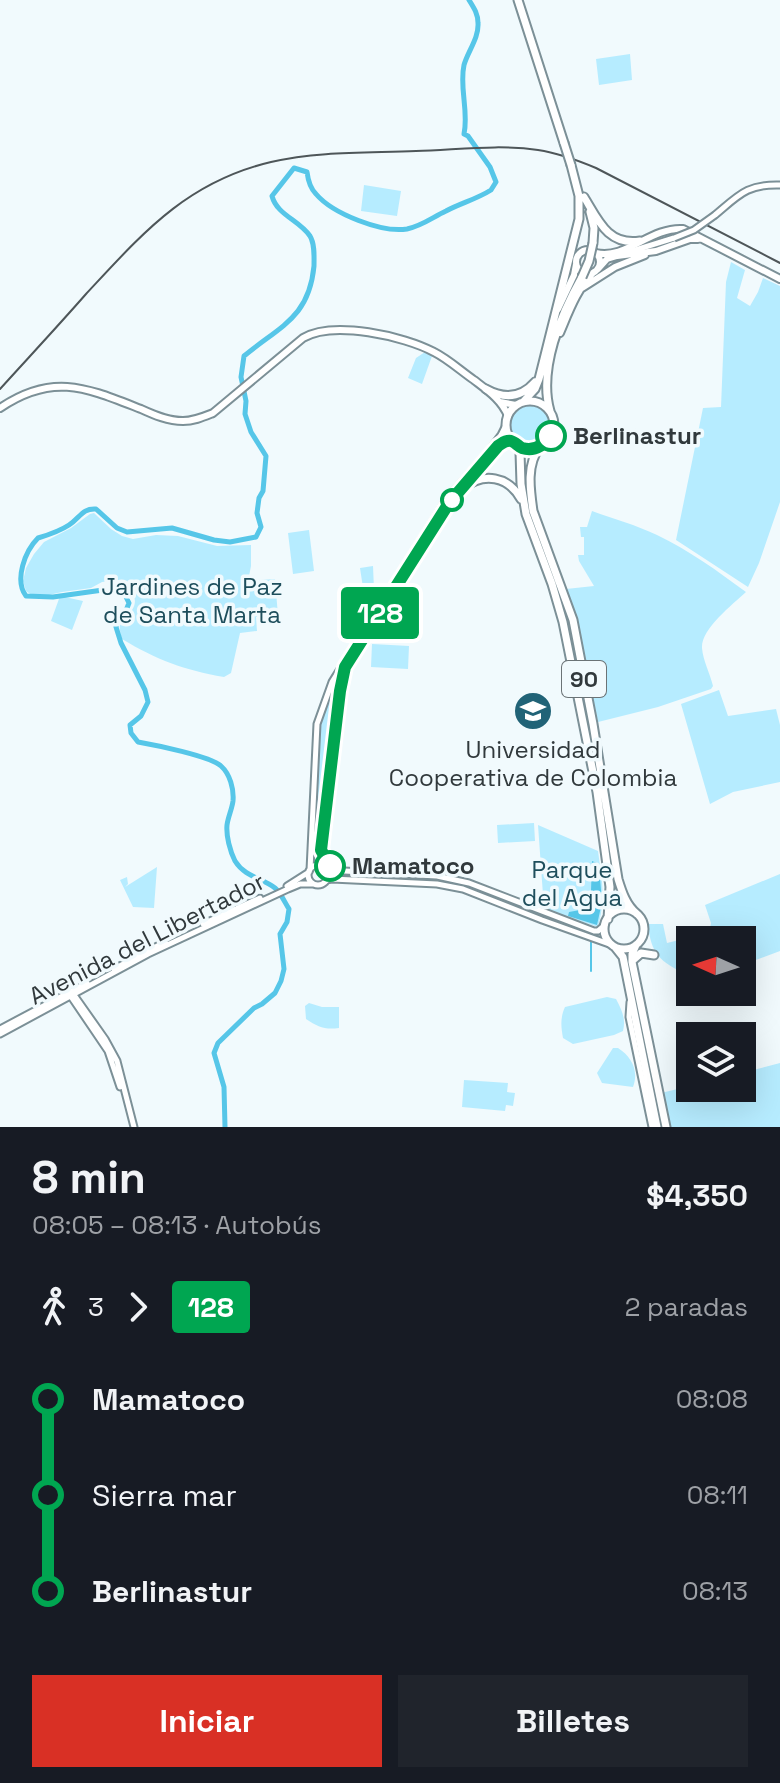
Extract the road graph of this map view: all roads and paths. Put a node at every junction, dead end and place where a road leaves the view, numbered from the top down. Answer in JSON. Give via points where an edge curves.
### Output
{"nodes":[{"id":1,"x":518,"y":0,"type":"edge"},
{"id":2,"x":575,"y":177,"type":"junction"},
{"id":3,"x":780,"y":185,"type":"edge"},
{"id":4,"x":584,"y":197,"type":"junction"},
{"id":5,"x":665,"y":230,"type":"junction"},
{"id":6,"x":701,"y":239,"type":"junction"},
{"id":7,"x":640,"y":241,"type":"junction"},
{"id":8,"x":675,"y":242,"type":"junction"},
{"id":9,"x":651,"y":252,"type":"junction"},
{"id":10,"x":596,"y":253,"type":"junction"},
{"id":11,"x":616,"y":254,"type":"junction"},
{"id":12,"x":576,"y":267,"type":"junction"},
{"id":13,"x":596,"y":271,"type":"junction"},
{"id":14,"x":780,"y":279,"type":"edge"},
{"id":15,"x":563,"y":284,"type":"junction"},
{"id":16,"x":582,"y":288,"type":"junction"},
{"id":17,"x":556,"y":313,"type":"junction"},
{"id":18,"x":555,"y":339,"type":"junction"},
{"id":19,"x":541,"y":370,"type":"junction"},
{"id":20,"x":486,"y":389,"type":"junction"},
{"id":21,"x":499,"y":402,"type":"junction"},
{"id":22,"x":520,"y":404,"type":"junction"},
{"id":23,"x":0,"y":408,"type":"edge"},
{"id":24,"x":551,"y":414,"type":"junction"},
{"id":25,"x":508,"y":416,"type":"junction"},
{"id":26,"x":506,"y":425,"type":"junction"},
{"id":27,"x":514,"y":443,"type":"junction"},
{"id":28,"x":540,"y":447,"type":"junction"},
{"id":29,"x":463,"y":488,"type":"junction"},
{"id":30,"x":526,"y":514,"type":"junction"},
{"id":31,"x":321,"y":850,"type":"junction"},
{"id":32,"x":324,"y":868,"type":"junction"},
{"id":33,"x":309,"y":871,"type":"junction"},
{"id":34,"x":342,"y":872,"type":"junction"},
{"id":35,"x":326,"y":880,"type":"junction"},
{"id":36,"x":424,"y":883,"type":"junction"},
{"id":37,"x":469,"y":883,"type":"junction"},
{"id":38,"x":313,"y":884,"type":"junction"},
{"id":39,"x":287,"y":888,"type":"junction"},
{"id":40,"x":637,"y":914,"type":"junction"},
{"id":41,"x":606,"y":922,"type":"junction"},
{"id":42,"x":636,"y":945,"type":"junction"},
{"id":43,"x":614,"y":946,"type":"junction"},
{"id":44,"x":654,"y":955,"type":"dead end"},
{"id":45,"x":632,"y":962,"type":"junction"},
{"id":46,"x":72,"y":994,"type":"junction"},
{"id":47,"x":0,"y":1032,"type":"edge"},
{"id":48,"x":133,"y":1127,"type":"edge"},
{"id":49,"x":654,"y":1127,"type":"edge"},
{"id":50,"x":666,"y":1127,"type":"edge"}],
"edges":[{"from":1,"to":2,"type":"highway","number":"90","bridge":true},
{"from":2,"to":4,"type":"highway","number":"90"},
{"from":2,"to":15,"type":"highway","number":"90","via":[[579,213]]},
{"from":3,"to":8,"type":"main road","bridge":true,"via":[[751,188]]},
{"from":4,"to":7,"type":"highway","via":[[609,234],[624,242]]},
{"from":4,"to":18,"type":"highway","number":"90","bridge":true,"via":[[593,243]]},
{"from":5,"to":6,"type":"main road","via":[[683,229]]},
{"from":5,"to":7,"type":"main road"},
{"from":5,"to":8,"type":"main road","via":[[678,233]]},
{"from":6,"to":8,"type":"main road"},
{"from":6,"to":14,"type":"main road"},
{"from":7,"to":11,"type":"main road"},
{"from":8,"to":9,"type":"main road"},
{"from":8,"to":11,"type":"main road"},
{"from":9,"to":11,"type":"main road"},
{"from":9,"to":16,"type":"main road"},
{"from":10,"to":11,"type":"main road"},
{"from":10,"to":12,"type":"main road","via":[[582,252]]},
{"from":10,"to":13,"type":"main road"},
{"from":11,"to":13,"type":"main road"},
{"from":12,"to":13,"type":"main road","via":[[583,273]]},
{"from":12,"to":15,"type":"main road"},
{"from":12,"to":17,"type":"main road"},
{"from":13,"to":16,"type":"main road"},
{"from":15,"to":17,"type":"highway","number":"90"},
{"from":16,"to":18,"type":"main road"},
{"from":17,"to":19,"type":"highway","number":"90"},
{"from":18,"to":24,"type":"highway","number":"90","via":[[545,391]]},
{"from":19,"to":20,"type":"highway","via":[[524,393],[504,396]]},
{"from":19,"to":22,"type":"highway","number":"90","via":[[535,389]]},
{"from":20,"to":21,"type":"main road"},
{"from":20,"to":23,"type":"main road","via":[[437,353],[412,342],[336,330],[310,334],[213,413],[198,419],[171,420],[78,387],[38,388]]},
{"from":21,"to":22,"type":"main road"},
{"from":21,"to":25,"type":"main road"},
{"from":22,"to":24,"type":"highway","via":[[539,403]]},
{"from":22,"to":25,"type":"highway","number":"90"},
{"from":24,"to":28,"type":"highway","number":"90","via":[[552,434]]},
{"from":25,"to":26,"type":"highway","number":"90"},
{"from":26,"to":27,"type":"highway","number":"90"},
{"from":26,"to":33,"type":"main road","via":[[446,500],[332,682],[317,724]]},
{"from":27,"to":28,"type":"highway","via":[[526,449]]},
{"from":27,"to":29,"type":"main road","via":[[498,446]]},
{"from":27,"to":30,"type":"highway","number":"90","via":[[520,452]]},
{"from":28,"to":40,"type":"highway","number":"90","via":[[531,473],[533,511],[573,620],[618,879],[628,906]]},
{"from":29,"to":30,"type":"highway","via":[[479,479],[498,479],[515,489]]},
{"from":29,"to":31,"type":"main road","via":[[345,667]]},
{"from":30,"to":41,"type":"highway","number":"90","via":[[563,622],[597,792],[610,887]]},
{"from":31,"to":32,"type":"main road"},
{"from":31,"to":34,"type":"main road","via":[[330,866]]},
{"from":32,"to":33,"type":"main road"},
{"from":32,"to":34,"type":"main road"},
{"from":32,"to":35,"type":"main road"},
{"from":33,"to":38,"type":"main road"},
{"from":33,"to":39,"type":"main road","name":"Avenida del Libertador"},
{"from":34,"to":37,"type":"main road","via":[[437,876]]},
{"from":35,"to":36,"type":"main road"},
{"from":35,"to":38,"type":"main road"},
{"from":36,"to":37,"type":"main road"},
{"from":36,"to":43,"type":"main road","via":[[468,890]]},
{"from":37,"to":41,"type":"main road","via":[[594,931]]},
{"from":38,"to":39,"type":"main road","name":"Avenida del Libertador"},
{"from":39,"to":46,"type":"main road","name":"Avenida del Libertador","via":[[152,948]]},
{"from":40,"to":41,"type":"highway","via":[[621,910]]},
{"from":40,"to":42,"type":"highway","via":[[644,929]]},
{"from":41,"to":43,"type":"highway","via":[[606,936]]},
{"from":42,"to":43,"type":"highway"},
{"from":42,"to":45,"type":"highway"},
{"from":43,"to":49,"type":"highway","via":[[623,957]]},
{"from":44,"to":45,"type":"highway","via":[[641,953]]},
{"from":45,"to":50,"type":"highway"},
{"from":46,"to":47,"type":"main road","name":"Avenida del Libertador"},
{"from":46,"to":48,"type":"main road","via":[[108,1051]]}]}
